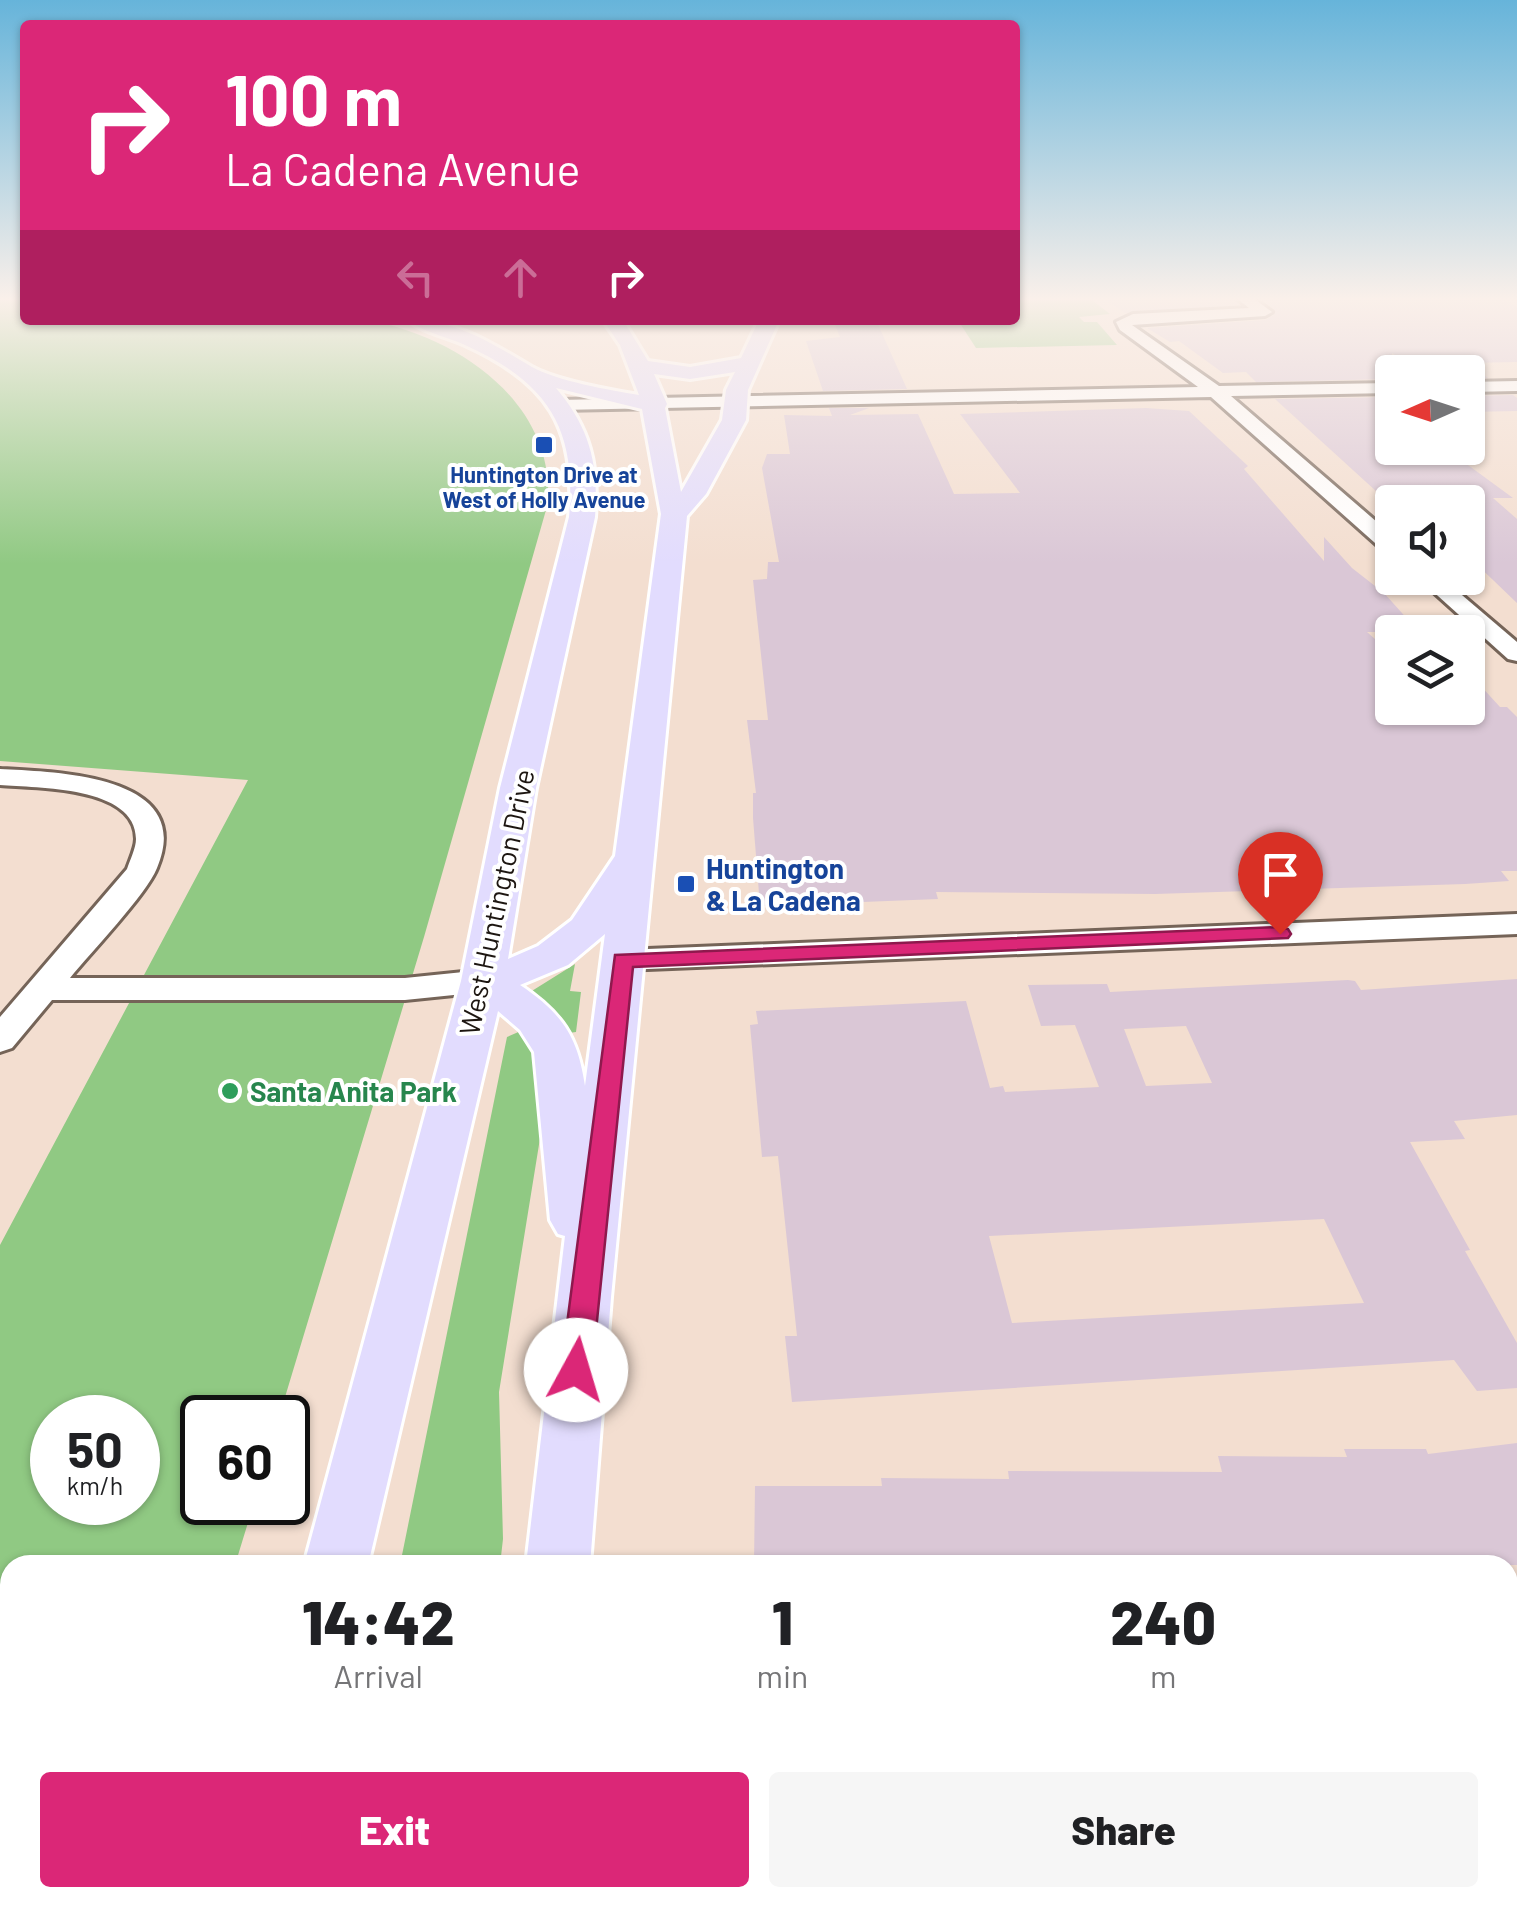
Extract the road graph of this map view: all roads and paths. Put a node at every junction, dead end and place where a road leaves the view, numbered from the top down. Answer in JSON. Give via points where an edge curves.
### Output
{"nodes":[{"id":1,"x":542,"y":386,"type":"edge"},
{"id":2,"x":573,"y":386,"type":"edge"},
{"id":3,"x":648,"y":386,"type":"edge"},
{"id":4,"x":739,"y":386,"type":"edge"},
{"id":5,"x":1208,"y":386,"type":"edge"},
{"id":6,"x":1517,"y":386,"type":"edge"},
{"id":7,"x":1485,"y":387,"type":"edge"},
{"id":8,"x":1375,"y":388,"type":"edge"},
{"id":9,"x":1216,"y":392,"type":"junction"},
{"id":10,"x":737,"y":402,"type":"junction"},
{"id":11,"x":656,"y":404,"type":"junction"},
{"id":12,"x":559,"y":405,"type":"junction"},
{"id":13,"x":674,"y":514,"type":"junction"},
{"id":14,"x":1375,"y":531,"type":"edge"},
{"id":15,"x":1449,"y":595,"type":"edge"},
{"id":16,"x":1517,"y":654,"type":"edge"},
{"id":17,"x":0,"y":777,"type":"edge"},
{"id":18,"x":638,"y":839,"type":"junction"},
{"id":19,"x":1517,"y":924,"type":"edge"},
{"id":20,"x":623,"y":960,"type":"junction"},
{"id":21,"x":483,"y":981,"type":"junction"},
{"id":22,"x":42,"y":988,"type":"junction"},
{"id":23,"x":0,"y":1040,"type":"edge"},
{"id":24,"x":584,"y":1297,"type":"junction"},
{"id":25,"x":339,"y":1555,"type":"edge"},
{"id":26,"x":559,"y":1555,"type":"edge"}],
"edges":[{"from":1,"to":12,"type":"main road","name":"West Huntington Drive"},
{"from":2,"to":11,"type":"main road"},
{"from":3,"to":11,"type":"main road"},
{"from":4,"to":10,"type":"main road"},
{"from":5,"to":9,"type":"street"},
{"from":6,"to":7,"type":"street"},
{"from":8,"to":9,"type":"street"},
{"from":9,"to":10,"type":"street"},
{"from":9,"to":14,"type":"street"},
{"from":10,"to":11,"type":"street"},
{"from":10,"to":13,"type":"main road","via":[[720,448]]},
{"from":11,"to":12,"type":"street"},
{"from":11,"to":13,"type":"main road"},
{"from":12,"to":21,"type":"main road","name":"West Huntington Drive","via":[[584,453],[586,498],[518,788]]},
{"from":13,"to":18,"type":"main road"},
{"from":15,"to":16,"type":"street"},
{"from":17,"to":22,"type":"street","via":[[96,786],[136,806],[153,833],[141,870]]},
{"from":18,"to":20,"type":"main road"},
{"from":18,"to":21,"type":"main road","via":[[615,891],[570,946],[531,970]]},
{"from":19,"to":20,"type":"street"},
{"from":20,"to":24,"type":"main road"},
{"from":21,"to":22,"type":"street","via":[[370,990]]},
{"from":21,"to":24,"type":"main road","via":[[529,1011],[557,1052]]},
{"from":21,"to":25,"type":"main road","name":"West Huntington Drive"},
{"from":22,"to":23,"type":"street"},
{"from":24,"to":26,"type":"main road"}]}
